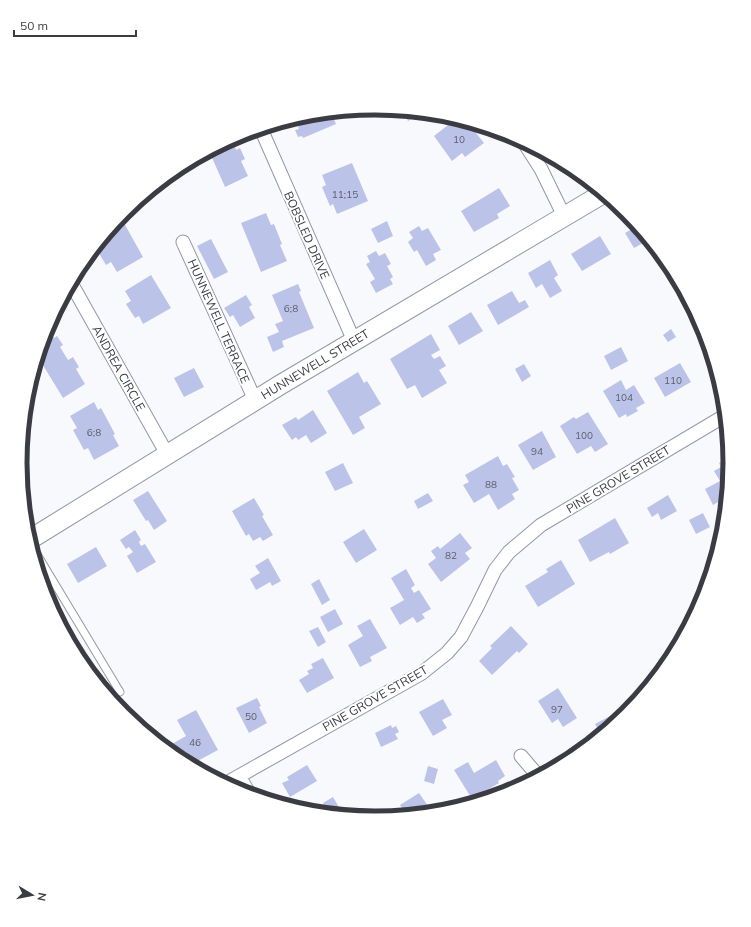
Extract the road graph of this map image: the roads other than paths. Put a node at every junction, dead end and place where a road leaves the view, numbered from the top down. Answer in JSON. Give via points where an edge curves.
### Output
{"nodes":[{"id":1,"x":263,"y":133,"type":"edge"},
{"id":2,"x":529,"y":151,"type":"edge"},
{"id":3,"x":599,"y":196,"type":"edge"},
{"id":4,"x":564,"y":216,"type":"junction"},
{"id":5,"x":183,"y":242,"type":"dead end"},
{"id":6,"x":74,"y":289,"type":"edge"},
{"id":7,"x":354,"y":341,"type":"junction"},
{"id":8,"x":255,"y":400,"type":"junction"},
{"id":9,"x":721,"y":418,"type":"edge"},
{"id":10,"x":167,"y":454,"type":"junction"},
{"id":11,"x":35,"y":536,"type":"edge"},
{"id":12,"x":40,"y":559,"type":"edge"},
{"id":13,"x":120,"y":692,"type":"dead end"},
{"id":14,"x":521,"y":756,"type":"dead end"},
{"id":15,"x":536,"y":773,"type":"edge"},
{"id":16,"x":239,"y":776,"type":"junction"},
{"id":17,"x":231,"y":780,"type":"edge"},
{"id":18,"x":245,"y":786,"type":"edge"}],
"edges":[{"from":1,"to":7,"type":"street","name":"BOBSLED DRIVE"},
{"from":2,"to":4,"type":"street"},
{"from":3,"to":4,"type":"main road","name":"HUNNEWELL STREET"},
{"from":4,"to":7,"type":"main road","name":"HUNNEWELL STREET"},
{"from":5,"to":8,"type":"street","name":"HUNNEWELL TERRACE"},
{"from":6,"to":10,"type":"street","name":"ANDREA CIRCLE"},
{"from":7,"to":8,"type":"main road","name":"HUNNEWELL STREET"},
{"from":8,"to":10,"type":"main road","name":"HUNNEWELL STREET"},
{"from":9,"to":16,"type":"street","name":"PINE GROVE STREET","via":[[541,525],[509,552],[495,570],[461,637],[447,653],[422,673]]},
{"from":10,"to":11,"type":"main road","name":"HUNNEWELL STREET"},
{"from":12,"to":13,"type":"lane"},
{"from":14,"to":15,"type":"street"},
{"from":16,"to":17,"type":"street","name":"PINE GROVE STREET"},
{"from":16,"to":18,"type":"street"}]}
